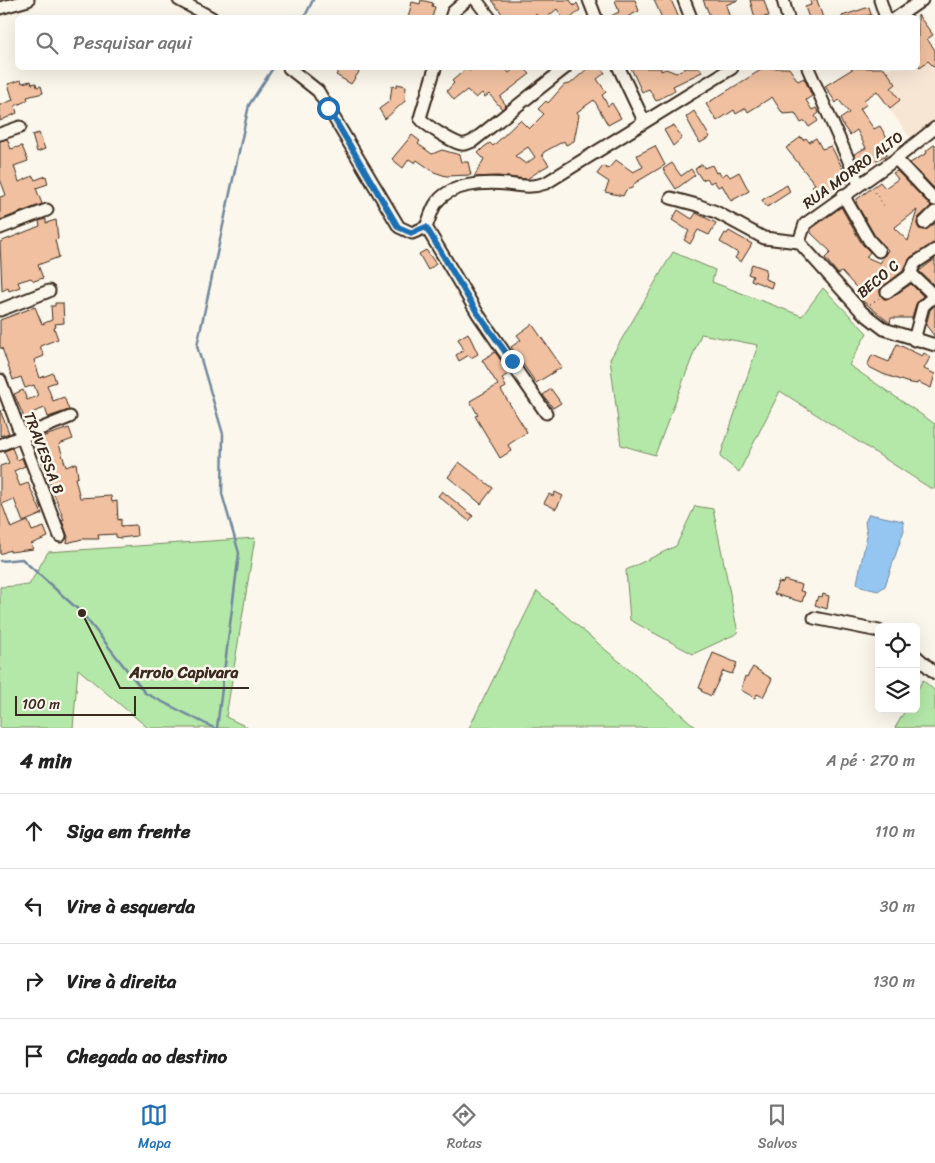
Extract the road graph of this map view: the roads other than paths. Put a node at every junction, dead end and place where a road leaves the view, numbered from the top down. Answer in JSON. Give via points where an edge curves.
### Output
{"nodes":[{"id":1,"x":28,"y":0,"type":"edge"},
{"id":2,"x":179,"y":0,"type":"edge"},
{"id":3,"x":467,"y":0,"type":"edge"},
{"id":4,"x":476,"y":0,"type":"edge"},
{"id":5,"x":589,"y":0,"type":"edge"},
{"id":6,"x":684,"y":0,"type":"edge"},
{"id":7,"x":783,"y":0,"type":"edge"},
{"id":8,"x":922,"y":0,"type":"edge"},
{"id":9,"x":0,"y":8,"type":"edge"},
{"id":10,"x":206,"y":15,"type":"edge"},
{"id":11,"x":452,"y":15,"type":"edge"},
{"id":12,"x":488,"y":15,"type":"edge"},
{"id":13,"x":595,"y":15,"type":"edge"},
{"id":14,"x":690,"y":15,"type":"edge"},
{"id":15,"x":787,"y":15,"type":"edge"},
{"id":16,"x":900,"y":15,"type":"edge"},
{"id":17,"x":292,"y":70,"type":"edge"},
{"id":18,"x":434,"y":70,"type":"edge"},
{"id":19,"x":562,"y":70,"type":"edge"},
{"id":20,"x":620,"y":70,"type":"edge"},
{"id":21,"x":809,"y":70,"type":"edge"},
{"id":22,"x":714,"y":72,"type":"edge"},
{"id":23,"x":644,"y":121,"type":"junction"},
{"id":24,"x":20,"y":127,"type":"dead end"},
{"id":25,"x":934,"y":130,"type":"edge"},
{"id":26,"x":0,"y":134,"type":"edge"},
{"id":27,"x":896,"y":159,"type":"junction"},
{"id":28,"x":863,"y":183,"type":"junction"},
{"id":29,"x":843,"y":195,"type":"junction"},
{"id":30,"x":670,"y":198,"type":"dead end"},
{"id":31,"x":935,"y":200,"type":"edge"},
{"id":32,"x":47,"y":210,"type":"dead end"},
{"id":33,"x":935,"y":212,"type":"edge"},
{"id":34,"x":924,"y":223,"type":"dead end"},
{"id":35,"x":426,"y":227,"type":"junction"},
{"id":36,"x":0,"y":228,"type":"edge"},
{"id":37,"x":798,"y":242,"type":"junction"},
{"id":38,"x":935,"y":250,"type":"edge"},
{"id":39,"x":879,"y":251,"type":"dead end"},
{"id":40,"x":911,"y":273,"type":"junction"},
{"id":41,"x":49,"y":291,"type":"dead end"},
{"id":42,"x":887,"y":292,"type":"road end"},
{"id":43,"x":934,"y":296,"type":"edge"},
{"id":44,"x":0,"y":310,"type":"edge"},
{"id":45,"x":914,"y":340,"type":"junction"},
{"id":46,"x":935,"y":345,"type":"edge"},
{"id":47,"x":0,"y":380,"type":"edge"},
{"id":48,"x":546,"y":414,"type":"dead end"},
{"id":49,"x":70,"y":417,"type":"dead end"},
{"id":50,"x":21,"y":436,"type":"junction"},
{"id":51,"x":0,"y":445,"type":"edge"},
{"id":52,"x":60,"y":536,"type":"dead end"},
{"id":53,"x":814,"y":618,"type":"dead end"},
{"id":54,"x":875,"y":630,"type":"edge"},
{"id":55,"x":920,"y":660,"type":"edge"},
{"id":56,"x":935,"y":673,"type":"edge"}],
"edges":[{"from":1,"to":9,"type":"street"},
{"from":2,"to":10,"type":"street"},
{"from":3,"to":11,"type":"street"},
{"from":4,"to":12,"type":"street"},
{"from":5,"to":13,"type":"street"},
{"from":6,"to":14,"type":"street"},
{"from":7,"to":15,"type":"street"},
{"from":8,"to":16,"type":"street"},
{"from":17,"to":35,"type":"street","via":[[318,91],[398,227],[412,233]]},
{"from":18,"to":19,"type":"street","via":[[420,115],[422,121],[458,142],[469,143]]},
{"from":20,"to":23,"type":"street"},
{"from":21,"to":28,"type":"street"},
{"from":22,"to":23,"type":"street"},
{"from":23,"to":35,"type":"street","via":[[546,182],[529,187],[492,184],[445,195],[436,204]]},
{"from":24,"to":26,"type":"street"},
{"from":25,"to":27,"type":"street","name":"RUA MORRO ALTO"},
{"from":27,"to":28,"type":"street","name":"RUA MORRO ALTO"},
{"from":27,"to":31,"type":"street"},
{"from":28,"to":29,"type":"street","name":"RUA MORRO ALTO"},
{"from":29,"to":37,"type":"street","name":"RUA MORRO ALTO","via":[[805,224]]},
{"from":29,"to":39,"type":"street"},
{"from":30,"to":37,"type":"street","via":[[716,212],[764,238]]},
{"from":32,"to":36,"type":"street"},
{"from":33,"to":34,"type":"street"},
{"from":35,"to":48,"type":"street","via":[[478,314]]},
{"from":37,"to":45,"type":"street","via":[[862,312],[884,329]]},
{"from":38,"to":40,"type":"street","name":"BECO C","via":[[915,263]]},
{"from":40,"to":42,"type":"street","name":"BECO C"},
{"from":40,"to":43,"type":"street"},
{"from":41,"to":44,"type":"street"},
{"from":43,"to":45,"type":"street","via":[[923,306]]},
{"from":45,"to":46,"type":"street"},
{"from":47,"to":50,"type":"street","name":"TRAVESSA B"},
{"from":49,"to":50,"type":"street"},
{"from":50,"to":51,"type":"street"},
{"from":50,"to":52,"type":"street","name":"TRAVESSA B"},
{"from":53,"to":54,"type":"street"},
{"from":55,"to":56,"type":"street"}]}
